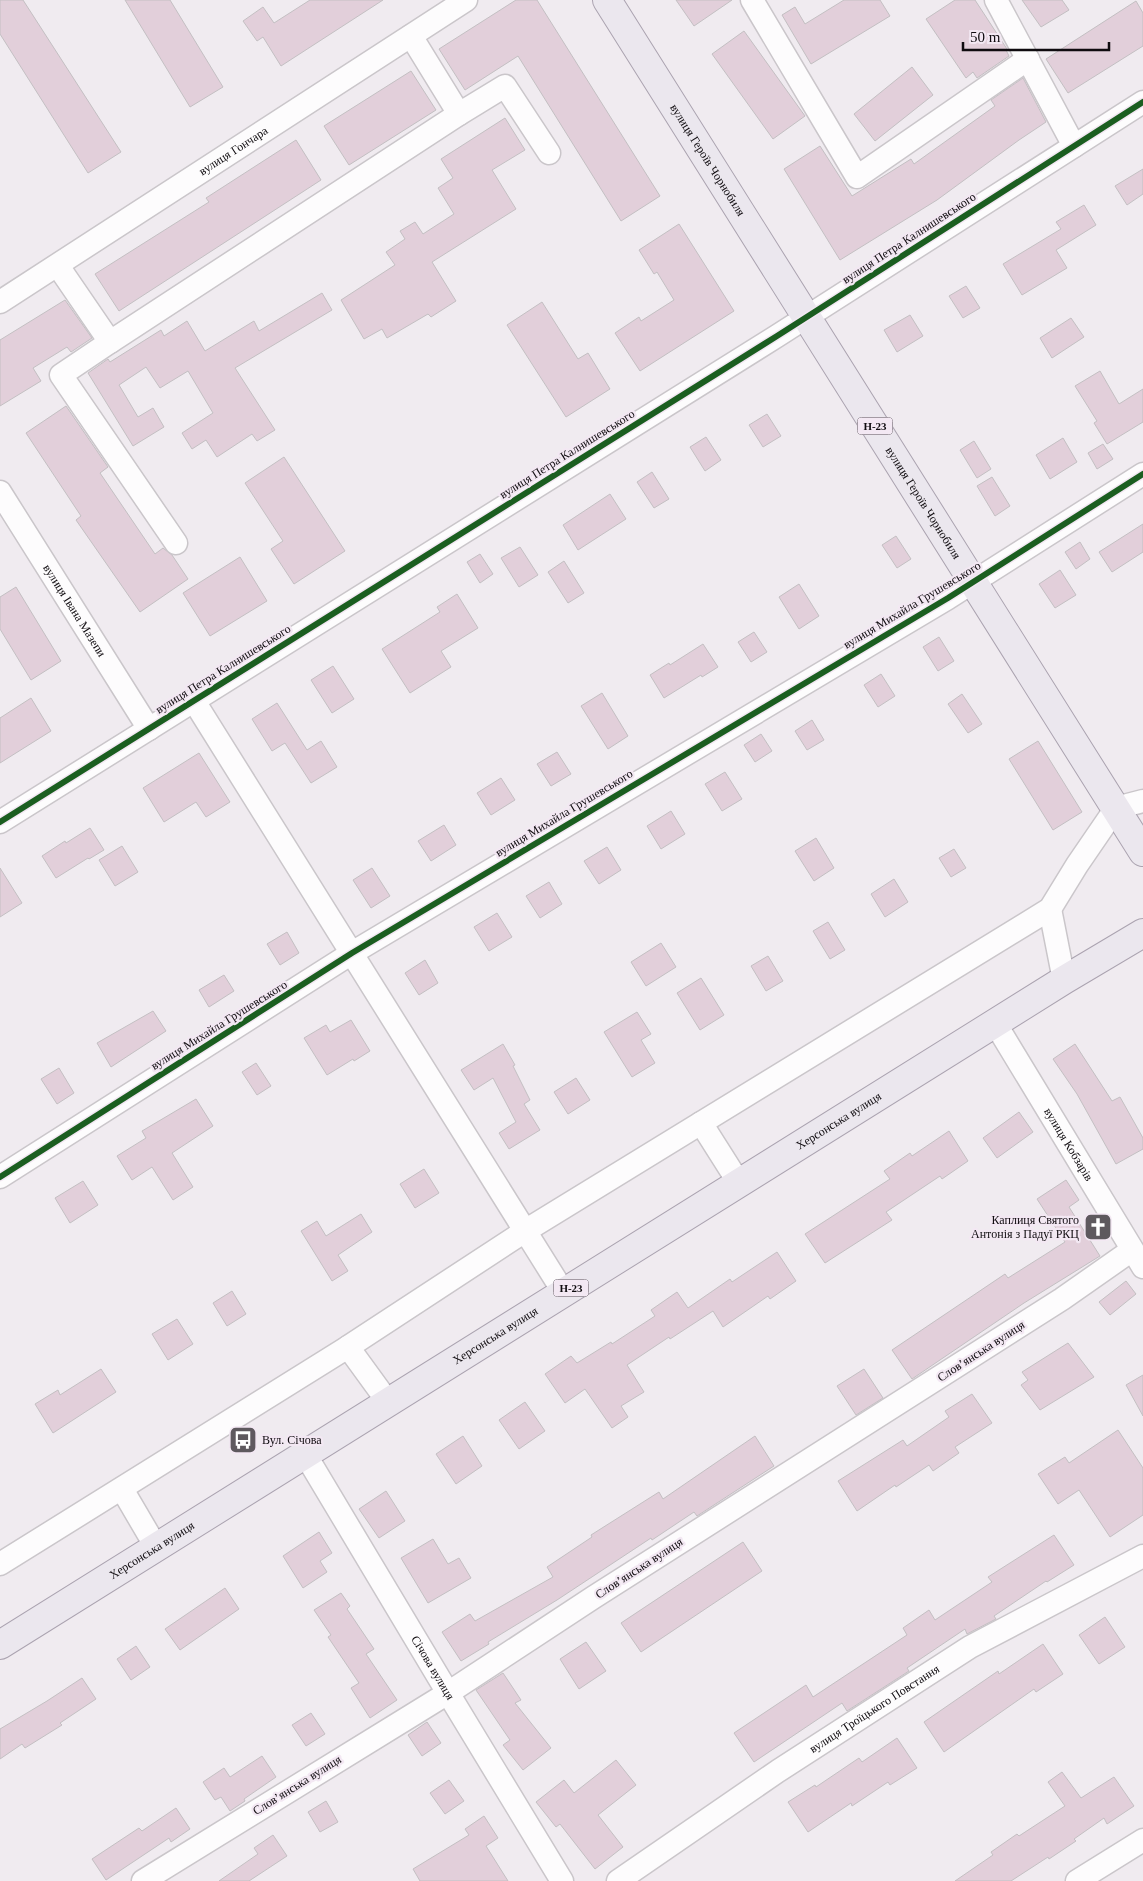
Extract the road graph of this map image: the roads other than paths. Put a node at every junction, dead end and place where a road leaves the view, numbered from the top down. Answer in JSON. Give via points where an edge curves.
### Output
{"nodes":[{"id":1,"x":466,"y":0,"type":"edge"},
{"id":2,"x":607,"y":0,"type":"edge"},
{"id":3,"x":752,"y":0,"type":"edge"},
{"id":4,"x":996,"y":0,"type":"edge"},
{"id":5,"x":411,"y":36,"type":"junction"},
{"id":6,"x":1028,"y":59,"type":"junction"},
{"id":7,"x":1143,"y":102,"type":"edge"},
{"id":8,"x":459,"y":114,"type":"junction"},
{"id":9,"x":1074,"y":146,"type":"junction"},
{"id":10,"x":549,"y":153,"type":"dead end"},
{"id":11,"x":58,"y":266,"type":"junction"},
{"id":12,"x":0,"y":302,"type":"edge"},
{"id":13,"x":807,"y":317,"type":"junction"},
{"id":14,"x":110,"y":342,"type":"junction"},
{"id":15,"x":1143,"y":474,"type":"edge"},
{"id":16,"x":0,"y":492,"type":"edge"},
{"id":17,"x":176,"y":543,"type":"dead end"},
{"id":18,"x":973,"y":581,"type":"junction"},
{"id":19,"x":194,"y":701,"type":"junction"},
{"id":20,"x":149,"y":729,"type":"junction"},
{"id":21,"x":1143,"y":801,"type":"edge"},
{"id":22,"x":1116,"y":808,"type":"junction"},
{"id":23,"x":0,"y":822,"type":"edge"},
{"id":24,"x":1143,"y":852,"type":"edge"},
{"id":25,"x":1050,"y":909,"type":"junction"},
{"id":26,"x":1143,"y":933,"type":"edge"},
{"id":27,"x":352,"y":953,"type":"junction"},
{"id":28,"x":1064,"y":980,"type":"junction"},
{"id":29,"x":996,"y":1023,"type":"junction"},
{"id":30,"x":701,"y":1123,"type":"junction"},
{"id":31,"x":0,"y":1177,"type":"edge"},
{"id":32,"x":739,"y":1183,"type":"junction"},
{"id":33,"x":525,"y":1231,"type":"junction"},
{"id":34,"x":1138,"y":1259,"type":"edge"},
{"id":35,"x":564,"y":1292,"type":"junction"},
{"id":36,"x":348,"y":1347,"type":"junction"},
{"id":37,"x":388,"y":1402,"type":"junction"},
{"id":38,"x":305,"y":1454,"type":"junction"},
{"id":39,"x":122,"y":1489,"type":"junction"},
{"id":40,"x":156,"y":1547,"type":"junction"},
{"id":41,"x":1143,"y":1556,"type":"edge"},
{"id":42,"x":0,"y":1564,"type":"edge"},
{"id":43,"x":0,"y":1644,"type":"edge"},
{"id":44,"x":448,"y":1693,"type":"junction"},
{"id":45,"x":1143,"y":1840,"type":"edge"},
{"id":46,"x":143,"y":1881,"type":"edge"},
{"id":47,"x":562,"y":1881,"type":"edge"},
{"id":48,"x":618,"y":1881,"type":"edge"},
{"id":49,"x":1077,"y":1881,"type":"edge"}],
"edges":[{"from":1,"to":5,"type":"street","name":"вулиця Гончара"},
{"from":2,"to":13,"type":"main road","name":"вулиця Героїв Чорнобиля","number":"Н-23"},
{"from":3,"to":6,"type":"street","via":[[857,176]]},
{"from":4,"to":6,"type":"street"},
{"from":5,"to":8,"type":"street"},
{"from":5,"to":11,"type":"street","name":"вулиця Гончара"},
{"from":6,"to":9,"type":"street"},
{"from":7,"to":9,"type":"street","name":"вулиця Петра Калнишевського"},
{"from":8,"to":10,"type":"street","via":[[505,86]]},
{"from":8,"to":14,"type":"street"},
{"from":9,"to":13,"type":"street","name":"вулиця Петра Калнишевського"},
{"from":11,"to":12,"type":"street","name":"вулиця Гончара"},
{"from":11,"to":14,"type":"street"},
{"from":13,"to":18,"type":"main road","name":"вулиця Героїв Чорнобиля","number":"Н-23"},
{"from":13,"to":19,"type":"street","name":"вулиця Петра Калнишевського"},
{"from":14,"to":17,"type":"street","via":[[61,375]]},
{"from":15,"to":18,"type":"street","name":"вулиця Михайла Грушевського"},
{"from":16,"to":20,"type":"street","name":"вулиця Івана Мазепи"},
{"from":18,"to":22,"type":"main road","name":"вулиця Героїв Чорнобиля","number":"Н-23"},
{"from":18,"to":27,"type":"street","name":"вулиця Михайла Грушевського"},
{"from":19,"to":20,"type":"street","name":"вулиця Петра Калнишевського"},
{"from":19,"to":27,"type":"street"},
{"from":20,"to":23,"type":"street","name":"вулиця Петра Калнишевського"},
{"from":21,"to":22,"type":"street"},
{"from":22,"to":24,"type":"main road","name":"вулиця Героїв Чорнобиля","number":"Н-23"},
{"from":22,"to":25,"type":"street"},
{"from":25,"to":28,"type":"street"},
{"from":25,"to":30,"type":"street"},
{"from":26,"to":28,"type":"main road","name":"Херсонська вулиця","number":"Н-23"},
{"from":27,"to":31,"type":"street","name":"вулиця Михайла Грушевського"},
{"from":27,"to":33,"type":"street"},
{"from":28,"to":29,"type":"main road","name":"Херсонська вулиця","number":"Н-23"},
{"from":29,"to":32,"type":"main road","name":"Херсонська вулиця","number":"Н-23"},
{"from":29,"to":34,"type":"street","name":"вулиця Кобзарів"},
{"from":30,"to":32,"type":"street"},
{"from":30,"to":33,"type":"street"},
{"from":32,"to":35,"type":"main road","name":"Херсонська вулиця","number":"Н-23"},
{"from":33,"to":35,"type":"street"},
{"from":33,"to":36,"type":"street"},
{"from":34,"to":44,"type":"street","name":"Словʼянська вулиця","via":[[1062,1299]]},
{"from":35,"to":37,"type":"main road","name":"Херсонська вулиця","number":"Н-23"},
{"from":36,"to":37,"type":"street"},
{"from":36,"to":39,"type":"street"},
{"from":37,"to":38,"type":"main road","name":"Херсонська вулиця","number":"Н-23"},
{"from":38,"to":40,"type":"main road","name":"Херсонська вулиця","number":"Н-23"},
{"from":38,"to":44,"type":"street","name":"Січова вулиця"},
{"from":39,"to":40,"type":"street"},
{"from":39,"to":42,"type":"street"},
{"from":40,"to":43,"type":"main road","name":"Херсонська вулиця","number":"Н-23"},
{"from":41,"to":48,"type":"street","name":"вулиця Троїцького Повстання","via":[[970,1647]]},
{"from":44,"to":46,"type":"street","name":"Словʼянська вулиця"},
{"from":44,"to":47,"type":"street","name":"Січова вулиця"},
{"from":45,"to":49,"type":"street"}]}
